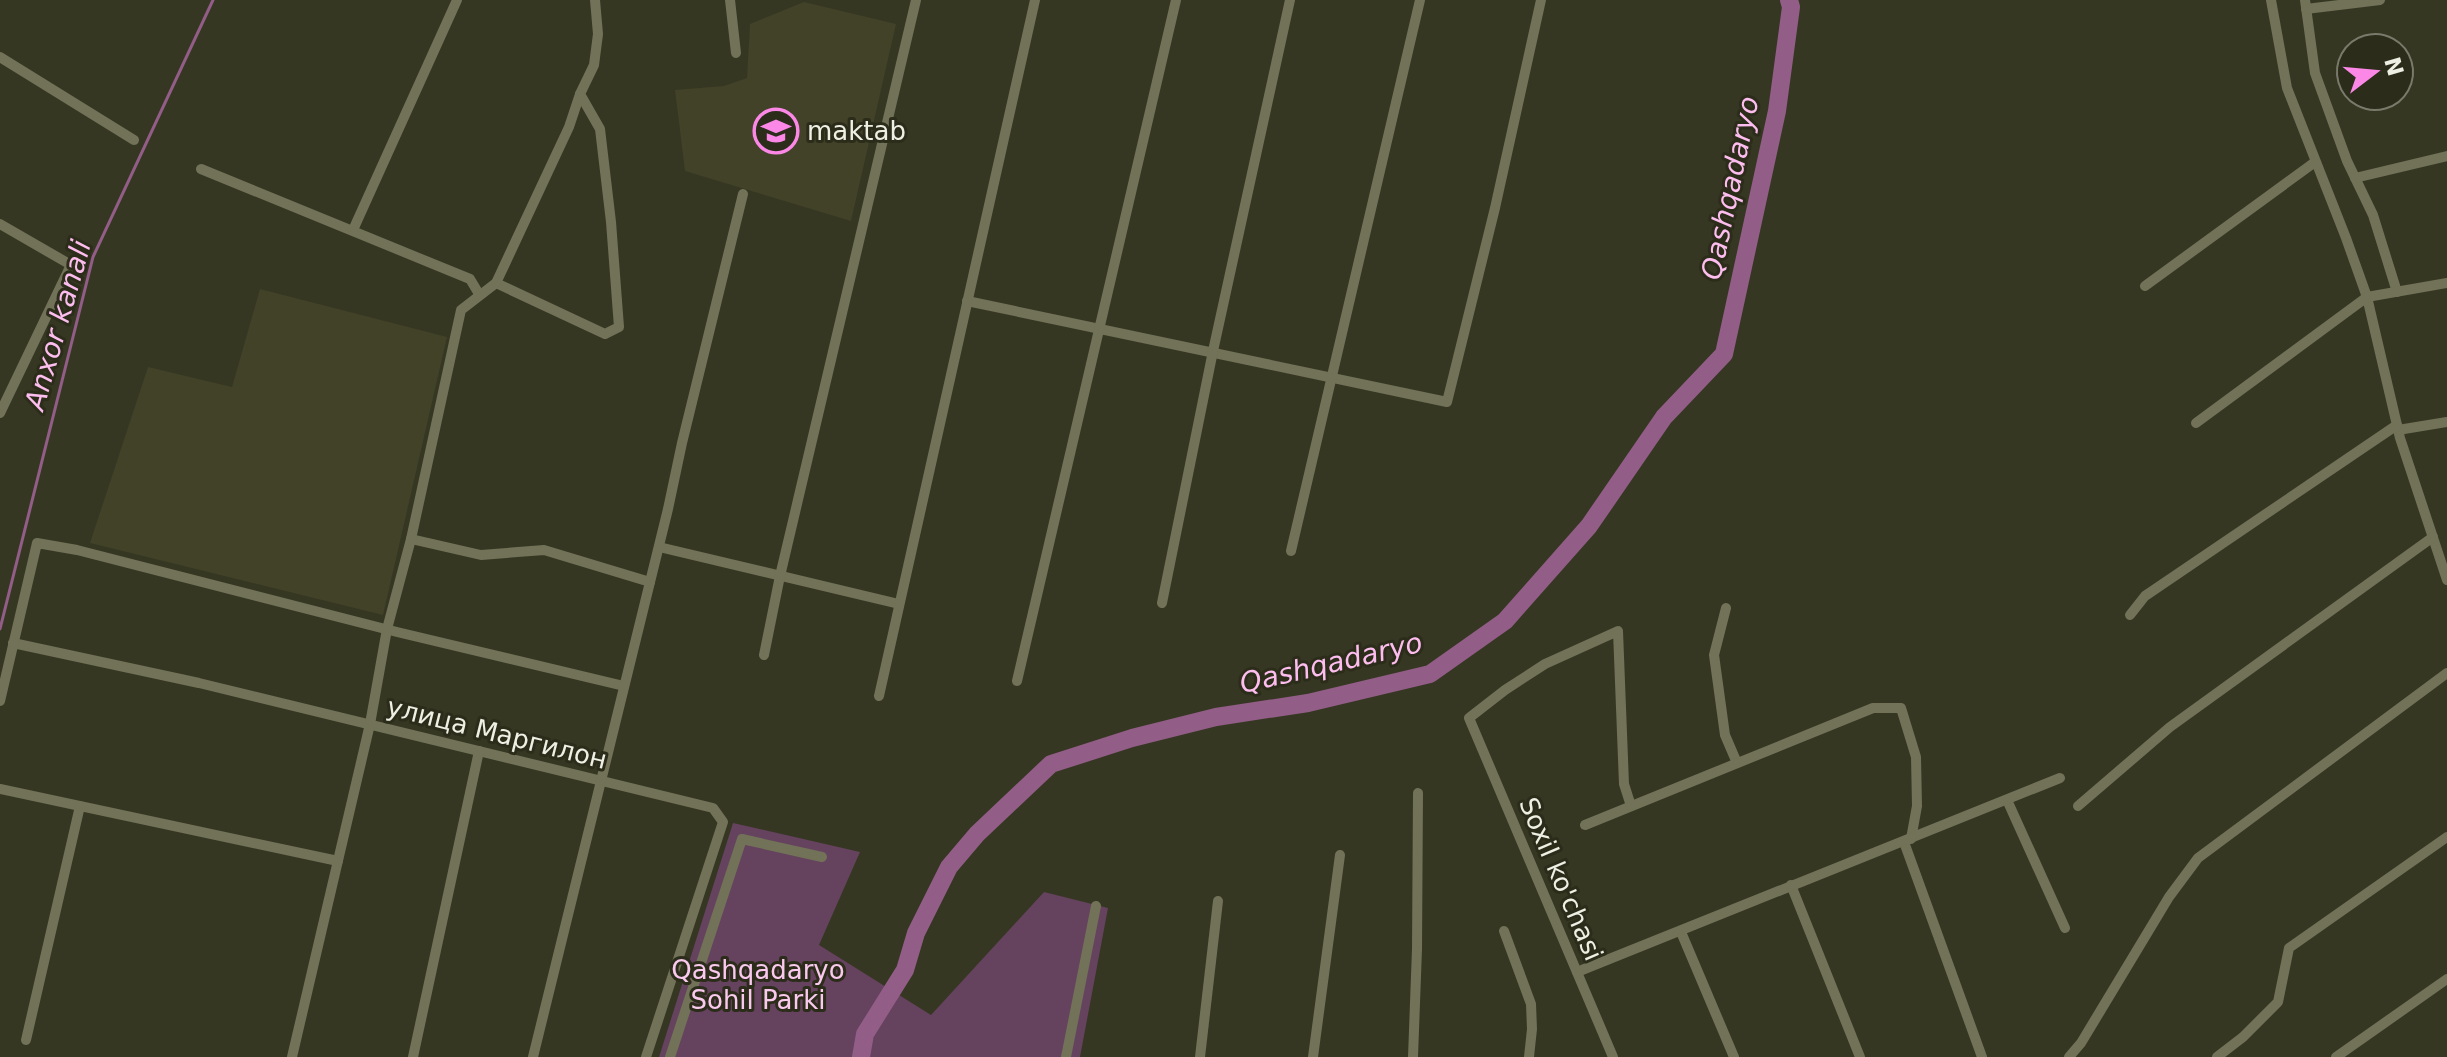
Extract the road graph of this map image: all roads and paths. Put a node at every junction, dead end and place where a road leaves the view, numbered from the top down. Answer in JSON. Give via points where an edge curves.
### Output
{"nodes":[{"id":1,"x":457,"y":0,"type":"edge"},
{"id":2,"x":595,"y":0,"type":"edge"},
{"id":3,"x":730,"y":0,"type":"edge"},
{"id":4,"x":916,"y":0,"type":"edge"},
{"id":5,"x":1035,"y":0,"type":"edge"},
{"id":6,"x":1176,"y":0,"type":"edge"},
{"id":7,"x":1290,"y":0,"type":"edge"},
{"id":8,"x":1420,"y":0,"type":"edge"},
{"id":9,"x":1541,"y":0,"type":"edge"},
{"id":10,"x":2271,"y":0,"type":"edge"},
{"id":11,"x":2380,"y":0,"type":"edge"},
{"id":12,"x":2305,"y":4,"type":"edge"},
{"id":13,"x":736,"y":53,"type":"dead end"},
{"id":14,"x":0,"y":57,"type":"edge"},
{"id":15,"x":580,"y":94,"type":"junction"},
{"id":16,"x":134,"y":140,"type":"dead end"},
{"id":17,"x":2447,"y":156,"type":"edge"},
{"id":18,"x":2315,"y":162,"type":"junction"},
{"id":19,"x":201,"y":169,"type":"dead end"},
{"id":20,"x":2355,"y":178,"type":"junction"},
{"id":21,"x":743,"y":194,"type":"dead end"},
{"id":22,"x":0,"y":224,"type":"edge"},
{"id":23,"x":353,"y":230,"type":"junction"},
{"id":24,"x":496,"y":283,"type":"junction"},
{"id":25,"x":2447,"y":283,"type":"edge"},
{"id":26,"x":2145,"y":286,"type":"dead end"},
{"id":27,"x":2397,"y":292,"type":"junction"},
{"id":28,"x":479,"y":294,"type":"junction"},
{"id":29,"x":2367,"y":297,"type":"junction"},
{"id":30,"x":967,"y":301,"type":"junction"},
{"id":31,"x":1099,"y":328,"type":"junction"},
{"id":32,"x":1213,"y":351,"type":"junction"},
{"id":33,"x":1331,"y":377,"type":"junction"},
{"id":34,"x":0,"y":413,"type":"edge"},
{"id":35,"x":2447,"y":422,"type":"edge"},
{"id":36,"x":2196,"y":423,"type":"dead end"},
{"id":37,"x":2397,"y":428,"type":"junction"},
{"id":38,"x":2433,"y":537,"type":"junction"},
{"id":39,"x":411,"y":539,"type":"junction"},
{"id":40,"x":659,"y":547,"type":"junction"},
{"id":41,"x":1291,"y":551,"type":"dead end"},
{"id":42,"x":780,"y":576,"type":"junction"},
{"id":43,"x":2447,"y":580,"type":"edge"},
{"id":44,"x":650,"y":582,"type":"junction"},
{"id":45,"x":1162,"y":603,"type":"dead end"},
{"id":46,"x":899,"y":604,"type":"junction"},
{"id":47,"x":1726,"y":608,"type":"dead end"},
{"id":48,"x":2130,"y":615,"type":"dead end"},
{"id":49,"x":387,"y":629,"type":"junction"},
{"id":50,"x":13,"y":643,"type":"junction"},
{"id":51,"x":764,"y":655,"type":"dead end"},
{"id":52,"x":2447,"y":673,"type":"edge"},
{"id":53,"x":1017,"y":681,"type":"dead end"},
{"id":54,"x":624,"y":686,"type":"junction"},
{"id":55,"x":879,"y":696,"type":"dead end"},
{"id":56,"x":0,"y":701,"type":"edge"},
{"id":57,"x":370,"y":724,"type":"junction"},
{"id":58,"x":479,"y":751,"type":"junction"},
{"id":59,"x":1737,"y":763,"type":"junction"},
{"id":60,"x":2060,"y":778,"type":"dead end"},
{"id":61,"x":600,"y":781,"type":"junction"},
{"id":62,"x":0,"y":789,"type":"edge"},
{"id":63,"x":1418,"y":793,"type":"dead end"},
{"id":64,"x":2007,"y":800,"type":"junction"},
{"id":65,"x":80,"y":806,"type":"junction"},
{"id":66,"x":1631,"y":806,"type":"junction"},
{"id":67,"x":2078,"y":806,"type":"dead end"},
{"id":68,"x":1585,"y":825,"type":"dead end"},
{"id":69,"x":2447,"y":837,"type":"edge"},
{"id":70,"x":1908,"y":840,"type":"junction"},
{"id":71,"x":1340,"y":855,"type":"dead end"},
{"id":72,"x":822,"y":857,"type":"dead end"},
{"id":73,"x":338,"y":861,"type":"junction"},
{"id":74,"x":1791,"y":885,"type":"junction"},
{"id":75,"x":1218,"y":901,"type":"dead end"},
{"id":76,"x":1096,"y":906,"type":"dead end"},
{"id":77,"x":2065,"y":928,"type":"dead end"},
{"id":78,"x":1504,"y":931,"type":"dead end"},
{"id":79,"x":1681,"y":932,"type":"junction"},
{"id":80,"x":1577,"y":972,"type":"junction"},
{"id":81,"x":2447,"y":979,"type":"edge"},
{"id":82,"x":26,"y":1040,"type":"dead end"},
{"id":83,"x":292,"y":1057,"type":"edge"},
{"id":84,"x":413,"y":1057,"type":"edge"},
{"id":85,"x":533,"y":1057,"type":"edge"},
{"id":86,"x":646,"y":1057,"type":"edge"},
{"id":87,"x":670,"y":1057,"type":"edge"},
{"id":88,"x":1066,"y":1057,"type":"edge"},
{"id":89,"x":1200,"y":1057,"type":"edge"},
{"id":90,"x":1313,"y":1057,"type":"edge"},
{"id":91,"x":1413,"y":1057,"type":"edge"},
{"id":92,"x":1529,"y":1057,"type":"edge"},
{"id":93,"x":1613,"y":1057,"type":"edge"},
{"id":94,"x":1734,"y":1057,"type":"edge"},
{"id":95,"x":1860,"y":1057,"type":"edge"},
{"id":96,"x":1982,"y":1057,"type":"edge"},
{"id":97,"x":2069,"y":1057,"type":"edge"},
{"id":98,"x":2217,"y":1057,"type":"edge"},
{"id":99,"x":2336,"y":1057,"type":"edge"}],
"edges":[{"from":1,"to":23,"type":"street"},
{"from":2,"to":15,"type":"street","via":[[594,65]]},
{"from":3,"to":13,"type":"street"},
{"from":4,"to":42,"type":"street"},
{"from":5,"to":30,"type":"street"},
{"from":6,"to":31,"type":"street"},
{"from":7,"to":32,"type":"street"},
{"from":8,"to":33,"type":"street"},
{"from":9,"to":33,"type":"street","via":[[1447,402]]},
{"from":10,"to":18,"type":"street","via":[[2287,88]]},
{"from":11,"to":12,"type":"street"},
{"from":12,"to":20,"type":"street","via":[[2315,73]]},
{"from":14,"to":16,"type":"street"},
{"from":15,"to":24,"type":"street"},
{"from":15,"to":24,"type":"street","via":[[600,129],[619,327],[605,334]]},
{"from":17,"to":20,"type":"street"},
{"from":18,"to":26,"type":"street"},
{"from":18,"to":29,"type":"street"},
{"from":19,"to":23,"type":"street"},
{"from":20,"to":27,"type":"street","via":[[2373,215]]},
{"from":21,"to":40,"type":"street"},
{"from":22,"to":34,"type":"street","via":[[71,265]]},
{"from":23,"to":28,"type":"street","via":[[470,279]]},
{"from":24,"to":28,"type":"street"},
{"from":25,"to":27,"type":"street"},
{"from":27,"to":29,"type":"street"},
{"from":28,"to":39,"type":"street","via":[[461,310]]},
{"from":29,"to":36,"type":"street"},
{"from":29,"to":37,"type":"street"},
{"from":30,"to":31,"type":"street"},
{"from":30,"to":46,"type":"street"},
{"from":31,"to":32,"type":"street"},
{"from":31,"to":53,"type":"street"},
{"from":32,"to":33,"type":"street"},
{"from":32,"to":45,"type":"street"},
{"from":33,"to":41,"type":"street"},
{"from":35,"to":37,"type":"street"},
{"from":37,"to":38,"type":"street"},
{"from":37,"to":48,"type":"street","via":[[2145,596]]},
{"from":38,"to":43,"type":"street"},
{"from":38,"to":67,"type":"street","via":[[2170,727]]},
{"from":39,"to":44,"type":"street","via":[[481,555],[544,550]]},
{"from":39,"to":49,"type":"street"},
{"from":40,"to":42,"type":"street"},
{"from":40,"to":44,"type":"street"},
{"from":42,"to":46,"type":"street"},
{"from":42,"to":51,"type":"street"},
{"from":44,"to":54,"type":"street"},
{"from":46,"to":55,"type":"street"},
{"from":47,"to":59,"type":"street","via":[[1714,655],[1725,735]]},
{"from":49,"to":50,"type":"street","via":[[37,543]]},
{"from":49,"to":54,"type":"street"},
{"from":49,"to":57,"type":"street"},
{"from":50,"to":56,"type":"street"},
{"from":50,"to":57,"type":"street","name":"улица Маргилон"},
{"from":52,"to":97,"type":"street","via":[[2198,858]]},
{"from":54,"to":61,"type":"street"},
{"from":57,"to":58,"type":"street","name":"улица Маргилон"},
{"from":57,"to":73,"type":"street"},
{"from":58,"to":61,"type":"street","name":"улица Маргилон"},
{"from":58,"to":84,"type":"street"},
{"from":59,"to":66,"type":"street"},
{"from":59,"to":70,"type":"street","via":[[1873,708],[1901,708],[1916,757],[1917,806]]},
{"from":60,"to":64,"type":"street"},
{"from":61,"to":85,"type":"street"},
{"from":61,"to":86,"type":"street","name":"улица Маргилон","via":[[713,808],[723,822]]},
{"from":62,"to":65,"type":"street"},
{"from":63,"to":91,"type":"street"},
{"from":64,"to":70,"type":"street"},
{"from":64,"to":77,"type":"street"},
{"from":65,"to":73,"type":"street"},
{"from":65,"to":82,"type":"street"},
{"from":66,"to":68,"type":"street"},
{"from":66,"to":80,"type":"street","name":"Soxil ko'chasi","via":[[1624,784],[1618,631],[1545,664],[1469,718]]},
{"from":69,"to":98,"type":"street","via":[[2289,948],[2278,1002]]},
{"from":70,"to":74,"type":"street"},
{"from":70,"to":96,"type":"street"},
{"from":71,"to":90,"type":"street"},
{"from":72,"to":87,"type":"street","via":[[742,839]]},
{"from":73,"to":83,"type":"street"},
{"from":74,"to":79,"type":"street"},
{"from":74,"to":95,"type":"street"},
{"from":75,"to":89,"type":"street"},
{"from":76,"to":88,"type":"street"},
{"from":78,"to":92,"type":"street","via":[[1531,1004]]},
{"from":79,"to":80,"type":"street"},
{"from":79,"to":94,"type":"street"},
{"from":80,"to":93,"type":"street","name":"Soxil ko'chasi"},
{"from":81,"to":99,"type":"street"}]}
